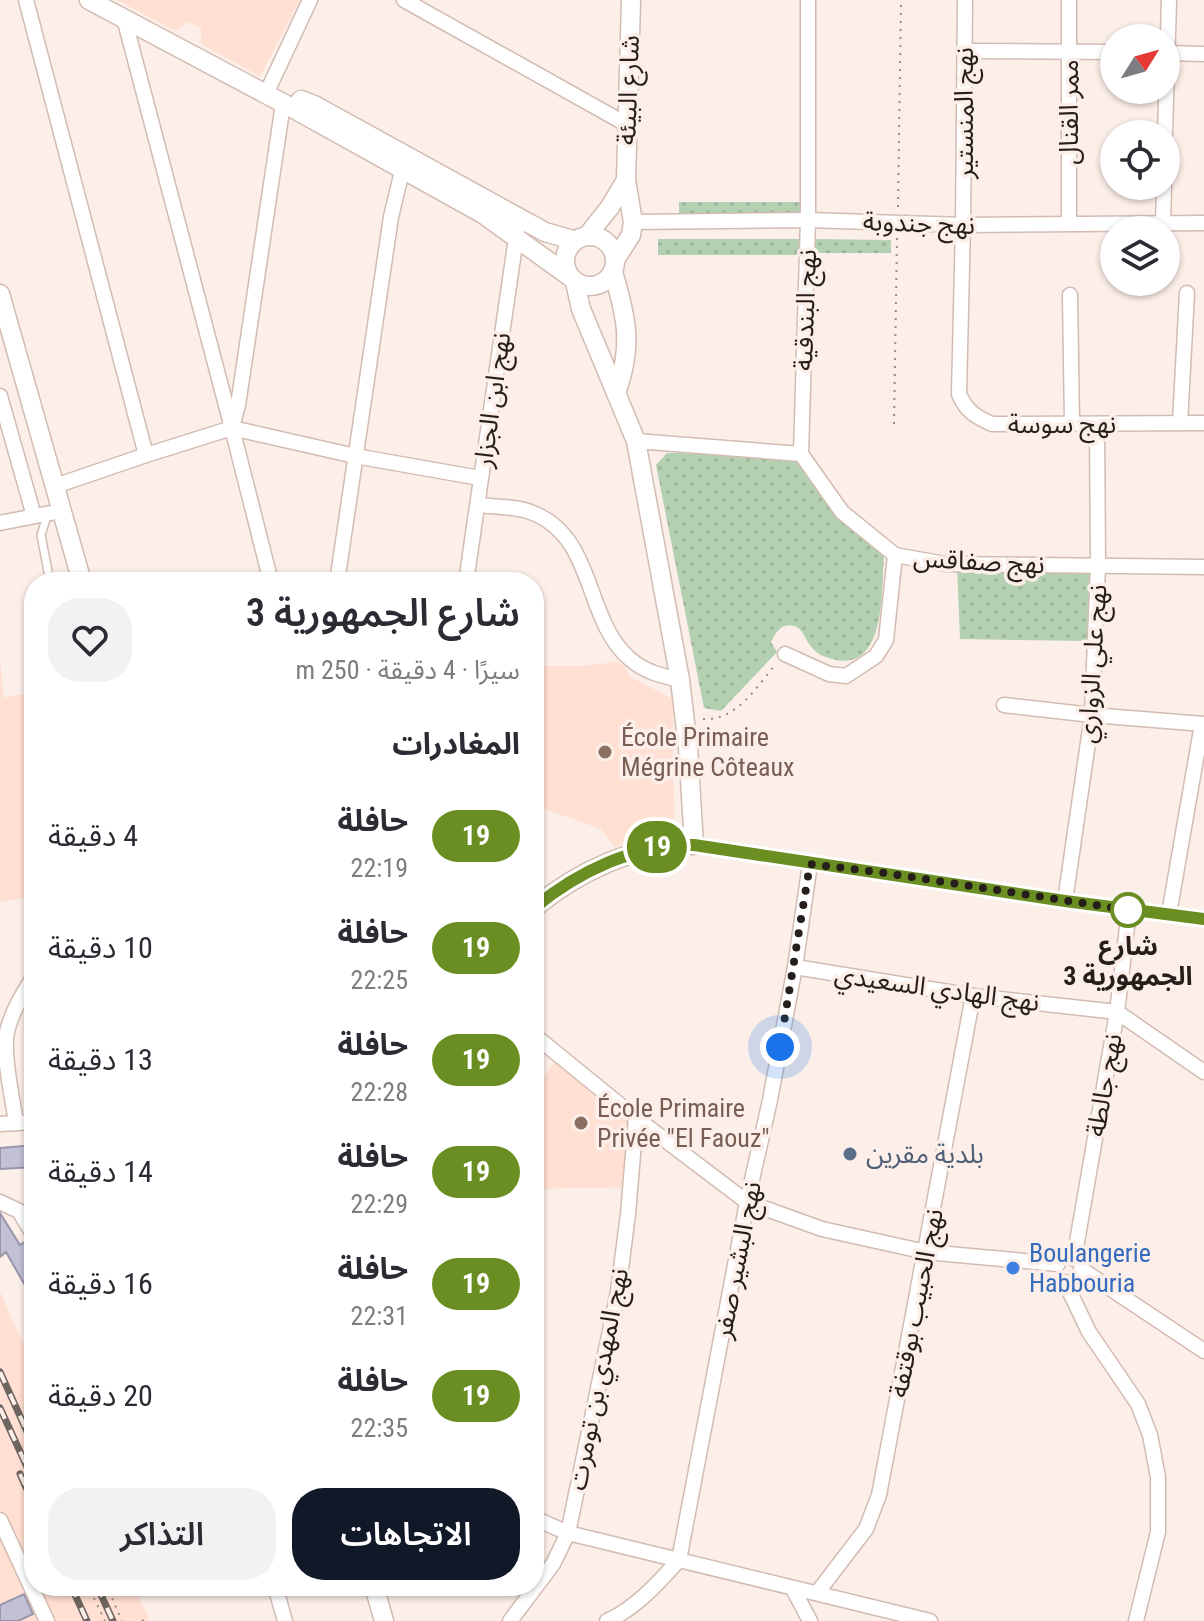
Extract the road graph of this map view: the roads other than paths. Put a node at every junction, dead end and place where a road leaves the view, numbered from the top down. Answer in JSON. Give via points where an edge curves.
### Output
{"nodes":[{"id":1,"x":26,"y":0,"type":"edge"},
{"id":2,"x":89,"y":0,"type":"edge"},
{"id":3,"x":310,"y":0,"type":"edge"},
{"id":4,"x":404,"y":0,"type":"edge"},
{"id":5,"x":631,"y":0,"type":"edge"},
{"id":6,"x":808,"y":0,"type":"edge"},
{"id":7,"x":965,"y":0,"type":"edge"},
{"id":8,"x":1069,"y":0,"type":"edge"},
{"id":9,"x":1169,"y":0,"type":"edge"},
{"id":10,"x":124,"y":18,"type":"junction"},
{"id":11,"x":1168,"y":24,"type":"edge"},
{"id":12,"x":964,"y":51,"type":"junction"},
{"id":13,"x":1068,"y":52,"type":"junction"},
{"id":14,"x":1100,"y":52,"type":"edge"},
{"id":15,"x":1180,"y":53,"type":"edge"},
{"id":16,"x":1204,"y":54,"type":"edge"},
{"id":17,"x":266,"y":94,"type":"junction"},
{"id":18,"x":288,"y":106,"type":"junction"},
{"id":19,"x":626,"y":124,"type":"junction"},
{"id":20,"x":402,"y":171,"type":"junction"},
{"id":21,"x":626,"y":180,"type":"junction"},
{"id":22,"x":808,"y":220,"type":"junction"},
{"id":23,"x":633,"y":222,"type":"junction"},
{"id":24,"x":1069,"y":223,"type":"junction"},
{"id":25,"x":1100,"y":223,"type":"edge"},
{"id":26,"x":1204,"y":223,"type":"edge"},
{"id":27,"x":1180,"y":224,"type":"edge"},
{"id":28,"x":963,"y":225,"type":"junction"},
{"id":29,"x":518,"y":228,"type":"junction"},
{"id":30,"x":580,"y":238,"type":"junction"},
{"id":31,"x":614,"y":266,"type":"junction"},
{"id":32,"x":572,"y":279,"type":"junction"},
{"id":33,"x":1187,"y":293,"type":"dead end"},
{"id":34,"x":0,"y":294,"type":"edge"},
{"id":35,"x":1070,"y":295,"type":"dead end"},
{"id":36,"x":616,"y":393,"type":"junction"},
{"id":37,"x":0,"y":396,"type":"edge"},
{"id":38,"x":1072,"y":423,"type":"junction"},
{"id":39,"x":1180,"y":423,"type":"junction"},
{"id":40,"x":1204,"y":423,"type":"edge"},
{"id":41,"x":1097,"y":425,"type":"junction"},
{"id":42,"x":232,"y":428,"type":"junction"},
{"id":43,"x":636,"y":441,"type":"junction"},
{"id":44,"x":801,"y":454,"type":"junction"},
{"id":45,"x":146,"y":455,"type":"junction"},
{"id":46,"x":355,"y":456,"type":"junction"},
{"id":47,"x":480,"y":478,"type":"junction"},
{"id":48,"x":55,"y":486,"type":"junction"},
{"id":49,"x":478,"y":505,"type":"junction"},
{"id":50,"x":48,"y":513,"type":"junction"},
{"id":51,"x":0,"y":523,"type":"edge"},
{"id":52,"x":895,"y":555,"type":"junction"},
{"id":53,"x":1098,"y":565,"type":"junction"},
{"id":54,"x":1204,"y":567,"type":"edge"},
{"id":55,"x":48,"y":572,"type":"edge"},
{"id":56,"x":77,"y":572,"type":"edge"},
{"id":57,"x":268,"y":572,"type":"edge"},
{"id":58,"x":338,"y":572,"type":"edge"},
{"id":59,"x":468,"y":572,"type":"edge"},
{"id":60,"x":785,"y":654,"type":"road end"},
{"id":61,"x":680,"y":680,"type":"junction"},
{"id":62,"x":1004,"y":705,"type":"dead end"},
{"id":63,"x":1092,"y":715,"type":"junction"},
{"id":64,"x":1203,"y":724,"type":"edge"},
{"id":65,"x":694,"y":845,"type":"junction"},
{"id":66,"x":810,"y":864,"type":"junction"},
{"id":67,"x":544,"y":900,"type":"edge"},
{"id":68,"x":1065,"y":901,"type":"junction"},
{"id":69,"x":1129,"y":910,"type":"junction"},
{"id":70,"x":1169,"y":914,"type":"junction"},
{"id":71,"x":1204,"y":919,"type":"edge"},
{"id":72,"x":795,"y":967,"type":"junction"},
{"id":73,"x":24,"y":991,"type":"edge"},
{"id":74,"x":973,"y":996,"type":"junction"},
{"id":75,"x":1117,"y":1012,"type":"junction"},
{"id":76,"x":544,"y":1043,"type":"edge"},
{"id":77,"x":1204,"y":1072,"type":"edge"},
{"id":78,"x":636,"y":1118,"type":"junction"},
{"id":79,"x":16,"y":1123,"type":"junction"},
{"id":80,"x":24,"y":1123,"type":"edge"},
{"id":81,"x":0,"y":1124,"type":"edge"},
{"id":82,"x":0,"y":1202,"type":"edge"},
{"id":83,"x":747,"y":1202,"type":"junction"},
{"id":84,"x":24,"y":1209,"type":"edge"},
{"id":85,"x":19,"y":1211,"type":"junction"},
{"id":86,"x":24,"y":1219,"type":"edge"},
{"id":87,"x":926,"y":1252,"type":"junction"},
{"id":88,"x":1058,"y":1264,"type":"junction"},
{"id":89,"x":1078,"y":1264,"type":"junction"},
{"id":90,"x":1065,"y":1282,"type":"junction"},
{"id":91,"x":1204,"y":1351,"type":"edge"},
{"id":92,"x":0,"y":1520,"type":"edge"},
{"id":93,"x":544,"y":1522,"type":"edge"},
{"id":94,"x":568,"y":1533,"type":"junction"},
{"id":95,"x":679,"y":1560,"type":"junction"},
{"id":96,"x":24,"y":1572,"type":"edge"},
{"id":97,"x":544,"y":1576,"type":"edge"},
{"id":98,"x":793,"y":1589,"type":"junction"},
{"id":99,"x":817,"y":1593,"type":"junction"},
{"id":100,"x":35,"y":1596,"type":"edge"},
{"id":101,"x":278,"y":1596,"type":"edge"},
{"id":102,"x":377,"y":1596,"type":"edge"},
{"id":103,"x":529,"y":1596,"type":"edge"},
{"id":104,"x":47,"y":1621,"type":"edge"},
{"id":105,"x":285,"y":1621,"type":"edge"},
{"id":106,"x":384,"y":1621,"type":"edge"},
{"id":107,"x":510,"y":1621,"type":"edge"},
{"id":108,"x":607,"y":1621,"type":"edge"},
{"id":109,"x":810,"y":1621,"type":"edge"},
{"id":110,"x":930,"y":1621,"type":"edge"},
{"id":111,"x":1136,"y":1621,"type":"edge"}],
"edges":[{"from":1,"to":45,"type":"street"},
{"from":2,"to":10,"type":"street"},
{"from":3,"to":17,"type":"street"},
{"from":4,"to":19,"type":"street"},
{"from":5,"to":19,"type":"street","name":"شارع البيئة"},
{"from":6,"to":22,"type":"street","name":"نهج البندقية"},
{"from":7,"to":12,"type":"street","name":"نهج المنستير"},
{"from":8,"to":13,"type":"street","name":"ممر القنال"},
{"from":9,"to":11,"type":"street"},
{"from":10,"to":17,"type":"street"},
{"from":10,"to":42,"type":"street"},
{"from":12,"to":13,"type":"street"},
{"from":12,"to":28,"type":"street","name":"نهج المنستير"},
{"from":13,"to":14,"type":"street"},
{"from":13,"to":24,"type":"street","name":"ممر القنال"},
{"from":15,"to":16,"type":"street"},
{"from":17,"to":18,"type":"street"},
{"from":18,"to":20,"type":"street"},
{"from":18,"to":29,"type":"street","via":[[301,100],[314,105]]},
{"from":18,"to":42,"type":"street"},
{"from":19,"to":21,"type":"street","name":"شارع البيئة"},
{"from":20,"to":29,"type":"street"},
{"from":20,"to":46,"type":"street"},
{"from":21,"to":23,"type":"street","name":"شارع البيئة"},
{"from":21,"to":30,"type":"street","via":[[610,207]]},
{"from":22,"to":23,"type":"street","name":"نهج جندوبة"},
{"from":22,"to":28,"type":"street","name":"نهج جندوبة"},
{"from":22,"to":44,"type":"street","name":"نهج البندقية"},
{"from":23,"to":31,"type":"street"},
{"from":24,"to":25,"type":"street","name":"نهج جندوبة"},
{"from":24,"to":28,"type":"street","name":"نهج جندوبة"},
{"from":26,"to":27,"type":"street","name":"نهج جندوبة"},
{"from":28,"to":38,"type":"street","name":"نهج سوسة","via":[[963,403],[992,424]]},
{"from":29,"to":30,"type":"street"},
{"from":29,"to":32,"type":"street"},
{"from":29,"to":47,"type":"street","name":"نهج ابن الجزار"},
{"from":30,"to":31,"type":"street","via":[[599,237],[608,243]]},
{"from":30,"to":32,"type":"street","via":[[565,255]]},
{"from":31,"to":32,"type":"street","via":[[607,281],[597,286]]},
{"from":31,"to":36,"type":"street","via":[[627,353]]},
{"from":32,"to":36,"type":"street"},
{"from":33,"to":39,"type":"street"},
{"from":34,"to":48,"type":"street"},
{"from":35,"to":38,"type":"street"},
{"from":36,"to":43,"type":"street"},
{"from":37,"to":50,"type":"street"},
{"from":38,"to":41,"type":"street","name":"نهج سوسة"},
{"from":39,"to":40,"type":"street","name":"نهج سوسة"},
{"from":39,"to":41,"type":"street","name":"نهج سوسة"},
{"from":41,"to":53,"type":"street","name":"نهج علي الزواري"},
{"from":42,"to":45,"type":"street"},
{"from":42,"to":46,"type":"street"},
{"from":42,"to":57,"type":"street"},
{"from":43,"to":44,"type":"street"},
{"from":43,"to":61,"type":"street"},
{"from":44,"to":52,"type":"street","name":"نهج صفاقس","via":[[842,512]]},
{"from":45,"to":48,"type":"street"},
{"from":46,"to":47,"type":"street"},
{"from":46,"to":58,"type":"street"},
{"from":47,"to":49,"type":"street","name":"نهج ابن الجزار"},
{"from":48,"to":50,"type":"street"},
{"from":49,"to":59,"type":"street","name":"نهج ابن الجزار"},
{"from":49,"to":61,"type":"street","via":[[518,508],[552,523],[572,545],[615,641],[652,673]]},
{"from":50,"to":51,"type":"street"},
{"from":50,"to":55,"type":"lane","via":[[41,535]]},
{"from":50,"to":56,"type":"street"},
{"from":52,"to":53,"type":"street","name":"نهج صفاقس","via":[[945,564]]},
{"from":52,"to":60,"type":"street","via":[[886,640],[876,656],[846,676]]},
{"from":53,"to":54,"type":"street","name":"نهج صفاقس"},
{"from":53,"to":63,"type":"street","name":"نهج علي الزواري"},
{"from":61,"to":65,"type":"street"},
{"from":62,"to":63,"type":"street"},
{"from":63,"to":64,"type":"street"},
{"from":63,"to":68,"type":"street","name":"نهج علي الزواري"},
{"from":64,"to":70,"type":"street"},
{"from":65,"to":66,"type":"street"},
{"from":65,"to":67,"type":"street","via":[[656,847],[605,864]]},
{"from":66,"to":68,"type":"street"},
{"from":66,"to":72,"type":"street","name":"نهج البشير صفر"},
{"from":68,"to":69,"type":"street"},
{"from":69,"to":70,"type":"street"},
{"from":69,"to":75,"type":"street","name":"نهج جالطة"},
{"from":70,"to":71,"type":"street"},
{"from":72,"to":74,"type":"street","name":"نهج الهادي السعيدي"},
{"from":72,"to":83,"type":"street","name":"نهج البشير صفر"},
{"from":73,"to":79,"type":"street","via":[[6,1030]]},
{"from":74,"to":75,"type":"street","name":"نهج الهادي السعيدي"},
{"from":74,"to":87,"type":"street","name":"نهج الحبيب بوقتفة"},
{"from":75,"to":77,"type":"street","name":"نهج الهادي السعيدي"},
{"from":75,"to":89,"type":"street","name":"نهج جالطة"},
{"from":76,"to":78,"type":"street"},
{"from":78,"to":83,"type":"street"},
{"from":78,"to":94,"type":"street","name":"نهج المهدي بن تومرت","via":[[618,1292]]},
{"from":79,"to":80,"type":"street"},
{"from":79,"to":81,"type":"street"},
{"from":82,"to":85,"type":"street"},
{"from":83,"to":87,"type":"street","via":[[822,1229]]},
{"from":83,"to":95,"type":"street","name":"نهج البشير صفر"},
{"from":84,"to":85,"type":"street"},
{"from":85,"to":86,"type":"street"},
{"from":87,"to":88,"type":"street"},
{"from":87,"to":99,"type":"street","name":"نهج الحبيب بوقتفة","via":[[873,1513]]},
{"from":88,"to":89,"type":"street","via":[[1065,1258]]},
{"from":88,"to":90,"type":"street"},
{"from":89,"to":90,"type":"street","via":[[1074,1281]]},
{"from":89,"to":91,"type":"street"},
{"from":90,"to":111,"type":"street","via":[[1089,1332],[1138,1404],[1150,1435],[1158,1477],[1158,1532]]},
{"from":92,"to":96,"type":"street"},
{"from":93,"to":94,"type":"street"},
{"from":94,"to":95,"type":"street"},
{"from":94,"to":97,"type":"street","name":"نهج المهدي بن تومرت"},
{"from":95,"to":98,"type":"street"},
{"from":95,"to":108,"type":"street","via":[[641,1598]]},
{"from":98,"to":99,"type":"street"},
{"from":98,"to":109,"type":"street"},
{"from":99,"to":110,"type":"street"},
{"from":100,"to":104,"type":"street"},
{"from":101,"to":105,"type":"street"},
{"from":102,"to":106,"type":"street"},
{"from":103,"to":107,"type":"street","name":"نهج المهدي بن تومرت"}]}
